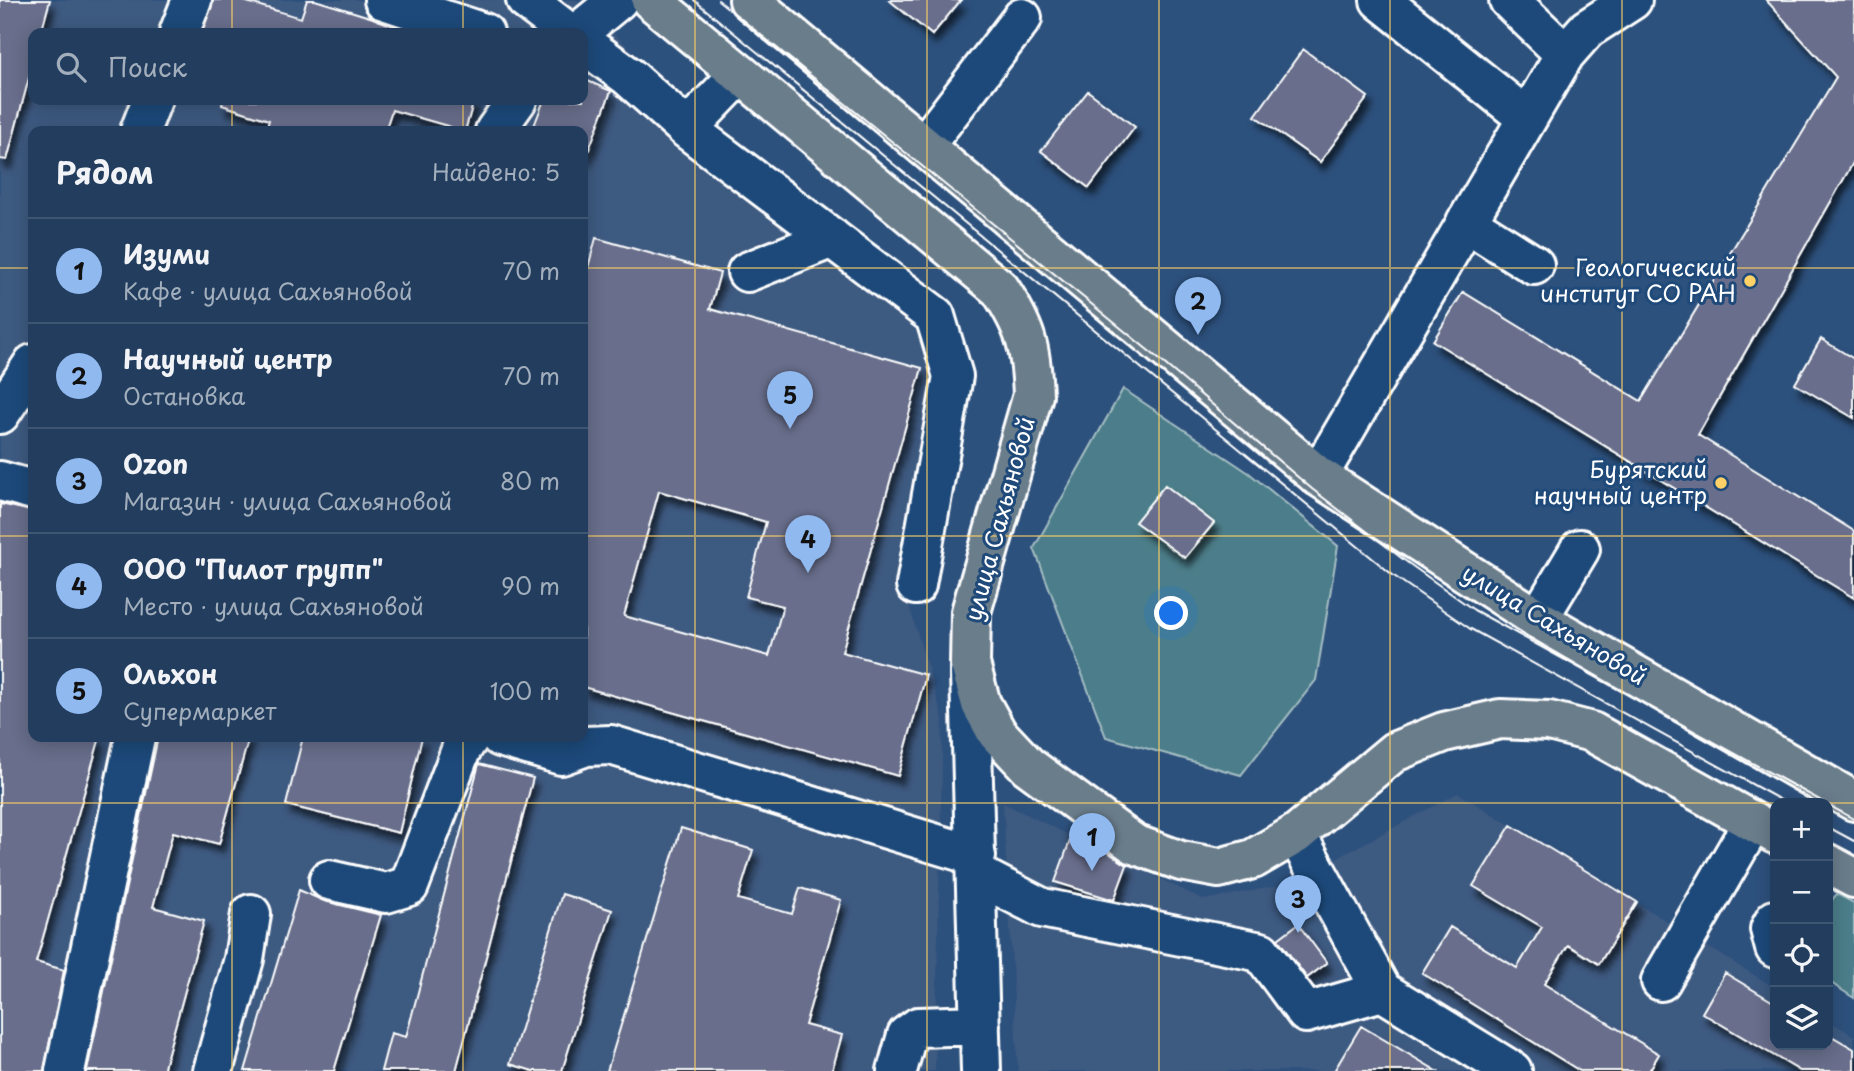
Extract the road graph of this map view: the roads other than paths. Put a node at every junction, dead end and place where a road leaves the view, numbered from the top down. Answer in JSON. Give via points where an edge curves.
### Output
{"nodes":[{"id":1,"x":192,"y":0,"type":"edge"},
{"id":2,"x":384,"y":0,"type":"edge"},
{"id":3,"x":526,"y":0,"type":"edge"},
{"id":4,"x":618,"y":0,"type":"edge"},
{"id":5,"x":650,"y":0,"type":"edge"},
{"id":6,"x":749,"y":0,"type":"edge"},
{"id":7,"x":1380,"y":0,"type":"edge"},
{"id":8,"x":1509,"y":0,"type":"edge"},
{"id":9,"x":1632,"y":0,"type":"edge"},
{"id":10,"x":1022,"y":18,"type":"dead end"},
{"id":11,"x":181,"y":28,"type":"edge"},
{"id":12,"x":469,"y":28,"type":"edge"},
{"id":13,"x":562,"y":28,"type":"edge"},
{"id":14,"x":584,"y":28,"type":"edge"},
{"id":15,"x":588,"y":47,"type":"edge"},
{"id":16,"x":1565,"y":54,"type":"junction"},
{"id":17,"x":740,"y":74,"type":"junction"},
{"id":18,"x":150,"y":105,"type":"edge"},
{"id":19,"x":513,"y":105,"type":"edge"},
{"id":20,"x":1527,"y":118,"type":"junction"},
{"id":21,"x":142,"y":126,"type":"edge"},
{"id":22,"x":499,"y":126,"type":"edge"},
{"id":23,"x":687,"y":129,"type":"junction"},
{"id":24,"x":925,"y":146,"type":"junction"},
{"id":25,"x":1466,"y":222,"type":"junction"},
{"id":26,"x":832,"y":238,"type":"junction"},
{"id":27,"x":1534,"y":265,"type":"dead end"},
{"id":28,"x":747,"y":272,"type":"dead end"},
{"id":29,"x":28,"y":372,"type":"edge"},
{"id":30,"x":0,"y":414,"type":"edge"},
{"id":31,"x":1318,"y":476,"type":"junction"},
{"id":32,"x":0,"y":481,"type":"edge"},
{"id":33,"x":28,"y":489,"type":"edge"},
{"id":34,"x":1580,"y":549,"type":"dead end"},
{"id":35,"x":916,"y":585,"type":"dead end"},
{"id":36,"x":1538,"y":619,"type":"junction"},
{"id":37,"x":970,"y":664,"type":"junction"},
{"id":38,"x":134,"y":742,"type":"edge"},
{"id":39,"x":467,"y":742,"type":"edge"},
{"id":40,"x":517,"y":742,"type":"edge"},
{"id":41,"x":1854,"y":801,"type":"edge"},
{"id":42,"x":1764,"y":828,"type":"edge"},
{"id":43,"x":1296,"y":834,"type":"junction"},
{"id":44,"x":976,"y":865,"type":"junction"},
{"id":45,"x":1833,"y":867,"type":"edge"},
{"id":46,"x":1854,"y":878,"type":"edge"},
{"id":47,"x":329,"y":880,"type":"dead end"},
{"id":48,"x":251,"y":914,"type":"dead end"},
{"id":49,"x":1661,"y":981,"type":"dead end"},
{"id":50,"x":1382,"y":991,"type":"junction"},
{"id":51,"x":980,"y":1025,"type":"junction"},
{"id":52,"x":1488,"y":1065,"type":"edge"},
{"id":53,"x":65,"y":1071,"type":"edge"},
{"id":54,"x":213,"y":1071,"type":"edge"},
{"id":55,"x":897,"y":1071,"type":"edge"},
{"id":56,"x":981,"y":1071,"type":"edge"}],
"edges":[{"from":1,"to":11,"type":"street"},
{"from":2,"to":12,"type":"street"},
{"from":3,"to":13,"type":"street"},
{"from":4,"to":14,"type":"street"},
{"from":5,"to":17,"type":"main road","name":"улица Сахьяновой"},
{"from":6,"to":24,"type":"main road","name":"улица Сахьяновой"},
{"from":7,"to":20,"type":"street"},
{"from":8,"to":16,"type":"street"},
{"from":9,"to":16,"type":"street","via":[[1587,29]]},
{"from":10,"to":24,"type":"street"},
{"from":15,"to":23,"type":"street"},
{"from":16,"to":20,"type":"street"},
{"from":17,"to":23,"type":"street"},
{"from":17,"to":37,"type":"main road","name":"улица Сахьяновой","via":[[1000,289],[1022,323],[1033,396],[971,612]]},
{"from":18,"to":21,"type":"street"},
{"from":19,"to":22,"type":"street"},
{"from":20,"to":25,"type":"street"},
{"from":23,"to":26,"type":"street"},
{"from":24,"to":31,"type":"main road","name":"улица Сахьяновой"},
{"from":25,"to":27,"type":"street"},
{"from":25,"to":31,"type":"street"},
{"from":26,"to":28,"type":"street"},
{"from":26,"to":35,"type":"street","via":[[935,316],[948,351],[953,376]]},
{"from":29,"to":30,"type":"street"},
{"from":31,"to":36,"type":"main road","name":"улица Сахьяновой"},
{"from":32,"to":33,"type":"street"},
{"from":34,"to":36,"type":"street"},
{"from":36,"to":41,"type":"main road","name":"улица Сахьяновой"},
{"from":37,"to":43,"type":"main road","name":"улица Сахьяновой","via":[[981,705],[997,733],[1028,766],[1134,844],[1181,862],[1219,868],[1253,859]]},
{"from":37,"to":44,"type":"street"},
{"from":38,"to":53,"type":"street"},
{"from":39,"to":47,"type":"street","via":[[408,886],[386,893]]},
{"from":40,"to":44,"type":"street","via":[[561,755],[586,746],[611,745]]},
{"from":42,"to":43,"type":"main road","name":"улица Сахьяновой","via":[[1592,732],[1549,721],[1500,719],[1444,732],[1394,752]]},
{"from":42,"to":49,"type":"street"},
{"from":43,"to":50,"type":"street"},
{"from":44,"to":50,"type":"street","via":[[1042,908],[1261,952],[1306,1013]]},
{"from":44,"to":51,"type":"street"},
{"from":45,"to":46,"type":"main road"},
{"from":48,"to":54,"type":"street","via":[[244,959]]},
{"from":50,"to":52,"type":"street"},
{"from":51,"to":55,"type":"street","via":[[918,1027],[907,1035]]},
{"from":51,"to":56,"type":"street"}]}
